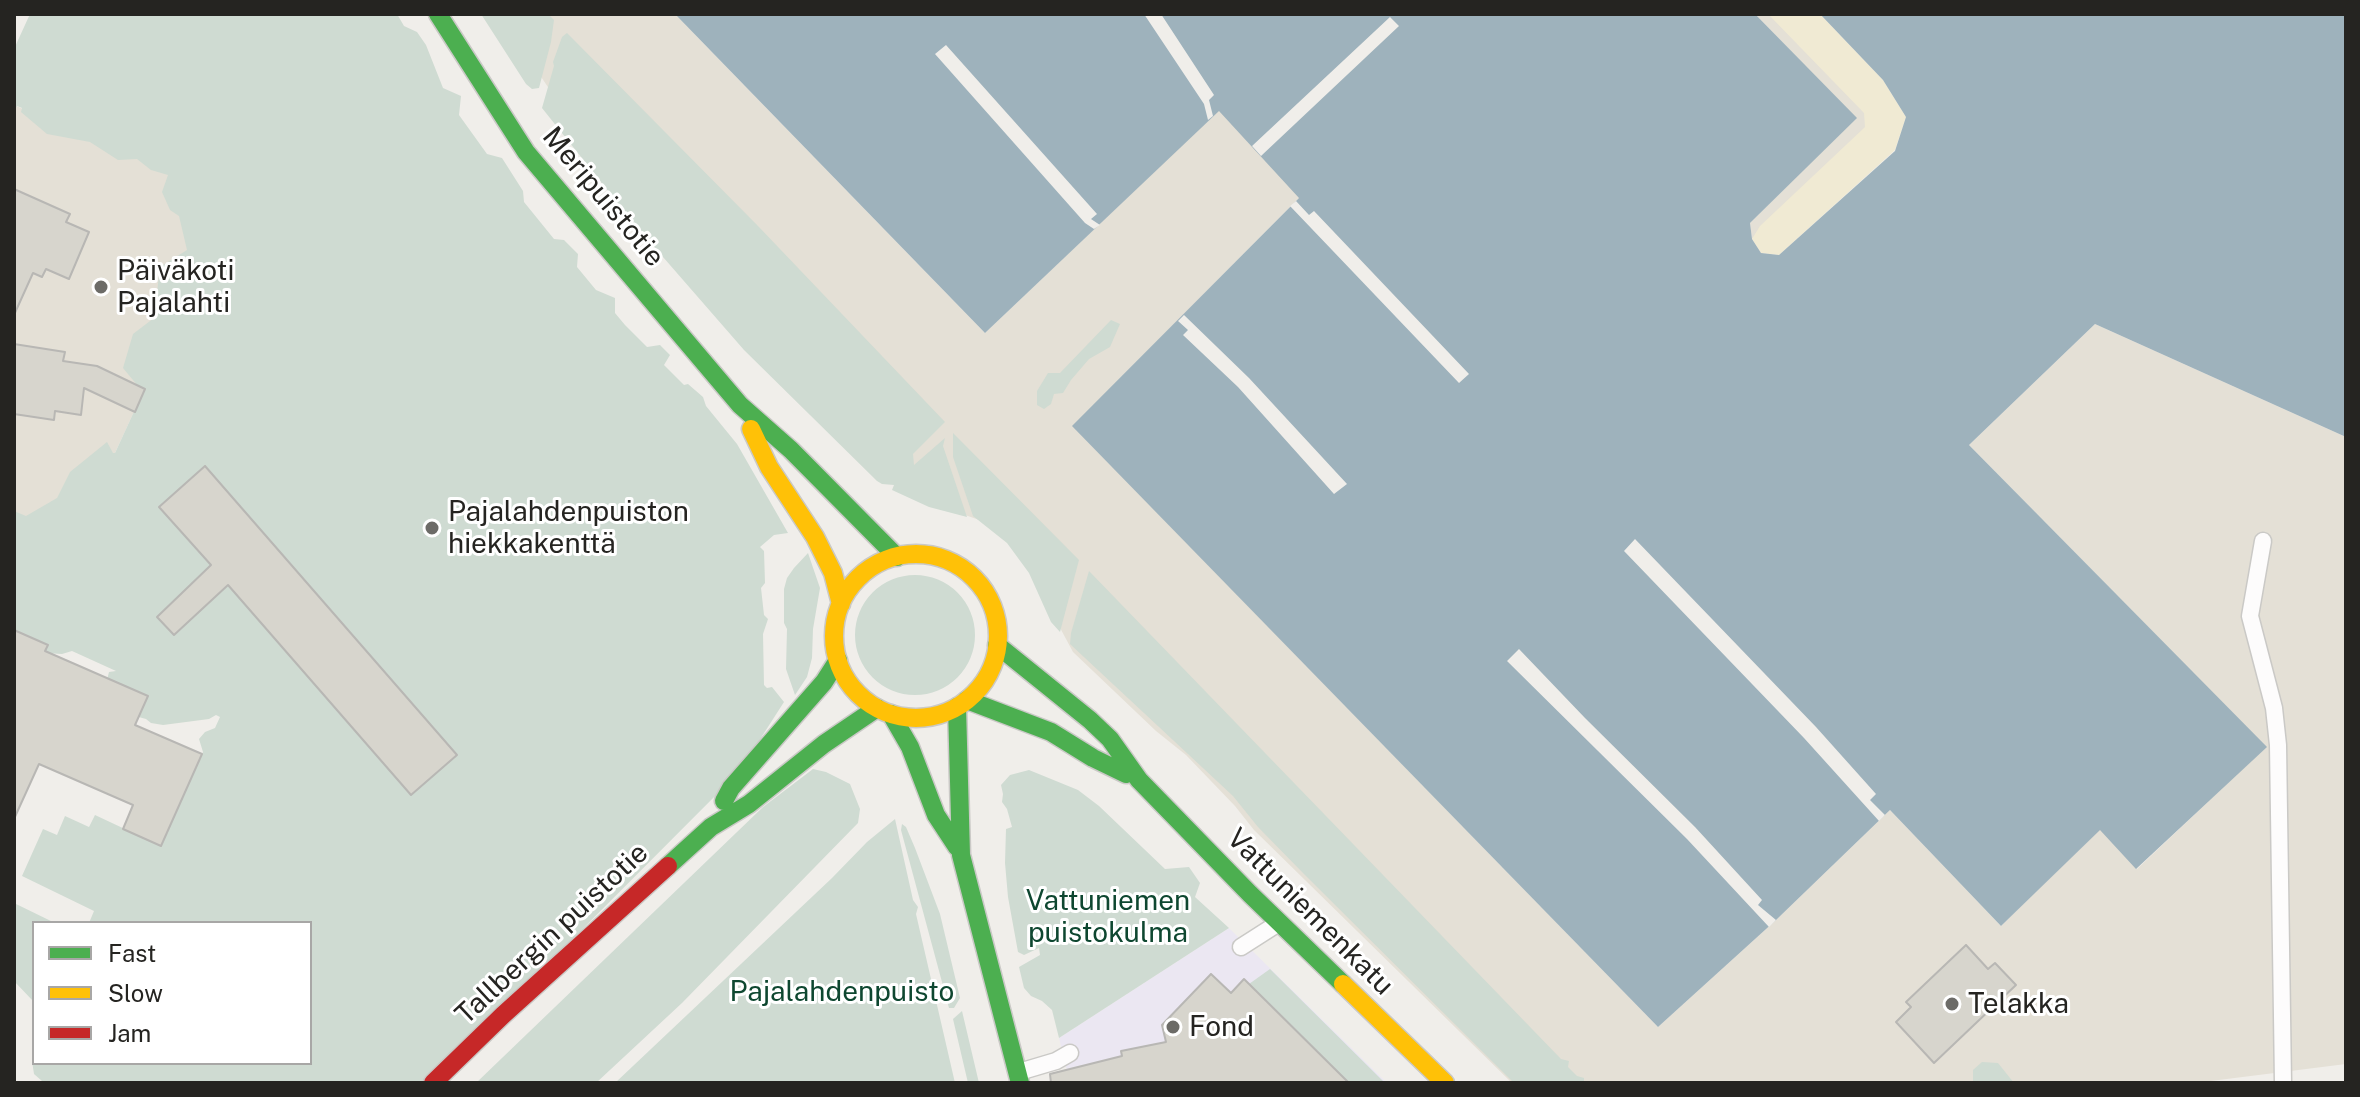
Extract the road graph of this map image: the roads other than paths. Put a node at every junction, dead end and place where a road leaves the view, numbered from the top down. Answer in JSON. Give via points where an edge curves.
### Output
{"nodes":[{"id":1,"x":438,"y":14,"type":"edge"},
{"id":2,"x":740,"y":405,"type":"junction"},
{"id":3,"x":2263,"y":541,"type":"dead end"},
{"id":4,"x":897,"y":557,"type":"junction"},
{"id":5,"x":841,"y":604,"type":"junction"},
{"id":6,"x":997,"y":645,"type":"junction"},
{"id":7,"x":838,"y":660,"type":"junction"},
{"id":8,"x":962,"y":704,"type":"junction"},
{"id":9,"x":884,"y":711,"type":"junction"},
{"id":10,"x":1139,"y":780,"type":"junction"},
{"id":11,"x":711,"y":827,"type":"junction"},
{"id":12,"x":961,"y":855,"type":"junction"},
{"id":13,"x":1278,"y":923,"type":"junction"},
{"id":14,"x":1241,"y":947,"type":"dead end"},
{"id":15,"x":1070,"y":1053,"type":"dead end"},
{"id":16,"x":1019,"y":1078,"type":"edge"},
{"id":17,"x":433,"y":1083,"type":"edge"},
{"id":18,"x":1445,"y":1083,"type":"edge"},
{"id":19,"x":2283,"y":1083,"type":"edge"}],
"edges":[{"from":1,"to":2,"type":"street","name":"Meripuistotie","via":[[526,152]]},
{"from":2,"to":4,"type":"street","name":"Meripuistotie"},
{"from":2,"to":5,"type":"street","name":"Meripuistotie","via":[[769,467],[815,537]]},
{"from":3,"to":19,"type":"lane","via":[[2250,616],[2278,745]]},
{"from":4,"to":5,"type":"street","via":[[858,579]]},
{"from":4,"to":6,"type":"street","via":[[936,557],[970,575],[993,607]]},
{"from":5,"to":7,"type":"street","via":[[835,632]]},
{"from":6,"to":8,"type":"street","via":[[985,681]]},
{"from":6,"to":10,"type":"street","name":"Vattuniemenkatu","via":[[1110,739]]},
{"from":7,"to":9,"type":"street","via":[[853,688]]},
{"from":7,"to":11,"type":"street","name":"Tallbergin puistotie","via":[[731,788]]},
{"from":8,"to":9,"type":"street","via":[[931,717]]},
{"from":8,"to":10,"type":"street","name":"Vattuniemenkatu","via":[[1051,732]]},
{"from":8,"to":12,"type":"street"},
{"from":9,"to":11,"type":"street","name":"Tallbergin puistotie","via":[[824,744]]},
{"from":9,"to":12,"type":"street","via":[[910,747],[936,815]]},
{"from":10,"to":13,"type":"street","name":"Vattuniemenkatu"},
{"from":11,"to":17,"type":"street","name":"Tallbergin puistotie"},
{"from":12,"to":16,"type":"street"},
{"from":13,"to":14,"type":"lane"},
{"from":13,"to":18,"type":"street","name":"Vattuniemenkatu"},
{"from":15,"to":16,"type":"lane"}]}
